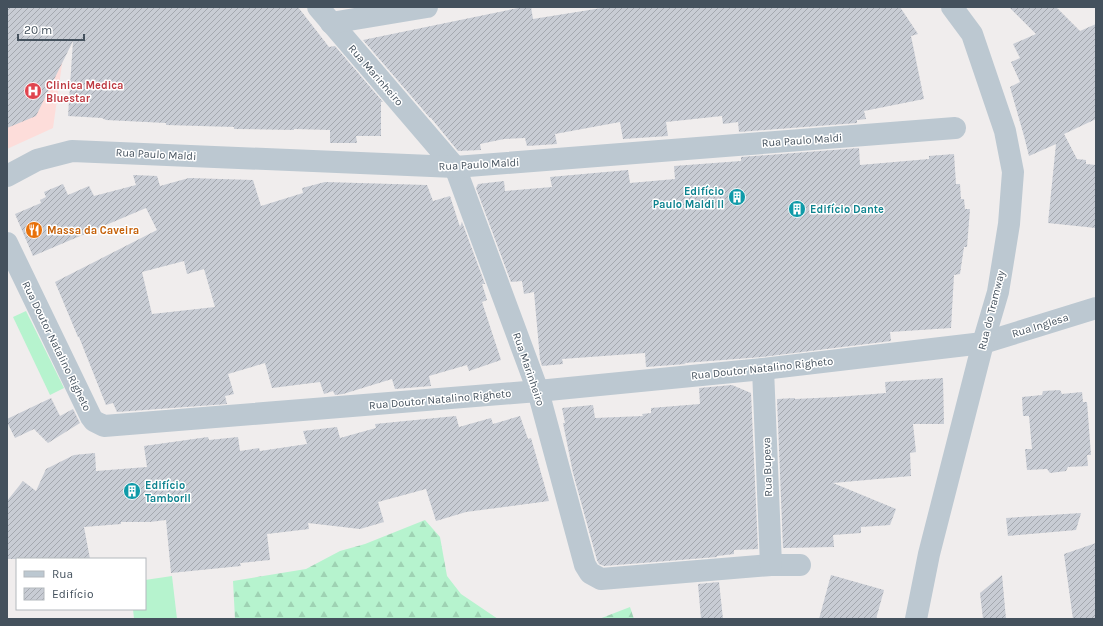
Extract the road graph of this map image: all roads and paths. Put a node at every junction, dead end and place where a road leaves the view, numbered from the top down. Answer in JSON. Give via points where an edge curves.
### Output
{"nodes":[{"id":1,"x":427,"y":7,"type":"edge"},
{"id":2,"x":952,"y":7,"type":"edge"},
{"id":3,"x":324,"y":15,"type":"edge"},
{"id":4,"x":956,"y":128,"type":"dead end"},
{"id":5,"x":455,"y":167,"type":"junction"},
{"id":6,"x":7,"y":176,"type":"edge"},
{"id":7,"x":7,"y":243,"type":"edge"},
{"id":8,"x":1096,"y":308,"type":"edge"},
{"id":9,"x":983,"y":343,"type":"junction"},
{"id":10,"x":763,"y":369,"type":"junction"},
{"id":11,"x":538,"y":391,"type":"junction"},
{"id":12,"x":800,"y":564,"type":"dead end"},
{"id":13,"x":771,"y":565,"type":"junction"},
{"id":14,"x":916,"y":619,"type":"edge"}],
"edges":[{"from":1,"to":3,"type":"street"},
{"from":2,"to":9,"type":"street","name":"Rua do Tramway","via":[[972,34],[1005,132],[1013,172],[1009,224],[998,292]]},
{"from":3,"to":5,"type":"street","name":"Rua Marinheiro"},
{"from":4,"to":5,"type":"street","name":"Rua Paulo Maldi"},
{"from":5,"to":6,"type":"street","name":"Rua Paulo Maldi","via":[[72,151],[37,160]]},
{"from":5,"to":11,"type":"street","name":"Rua Marinheiro"},
{"from":7,"to":11,"type":"street","name":"Rua Doutor Natalino Righeto","via":[[91,417],[104,426]]},
{"from":8,"to":9,"type":"street","name":"Rua Inglesa"},
{"from":9,"to":10,"type":"street","name":"Rua Doutor Natalino Righeto"},
{"from":9,"to":14,"type":"street","name":"Rua do Tramway","via":[[928,554]]},
{"from":10,"to":11,"type":"street","name":"Rua Doutor Natalino Righeto"},
{"from":10,"to":13,"type":"street","name":"Rua Bupeva"},
{"from":11,"to":13,"type":"street","name":"Rua Marinheiro","via":[[585,565],[590,573],[601,579]]},
{"from":12,"to":13,"type":"street","name":"Rua Marinheiro"}]}
